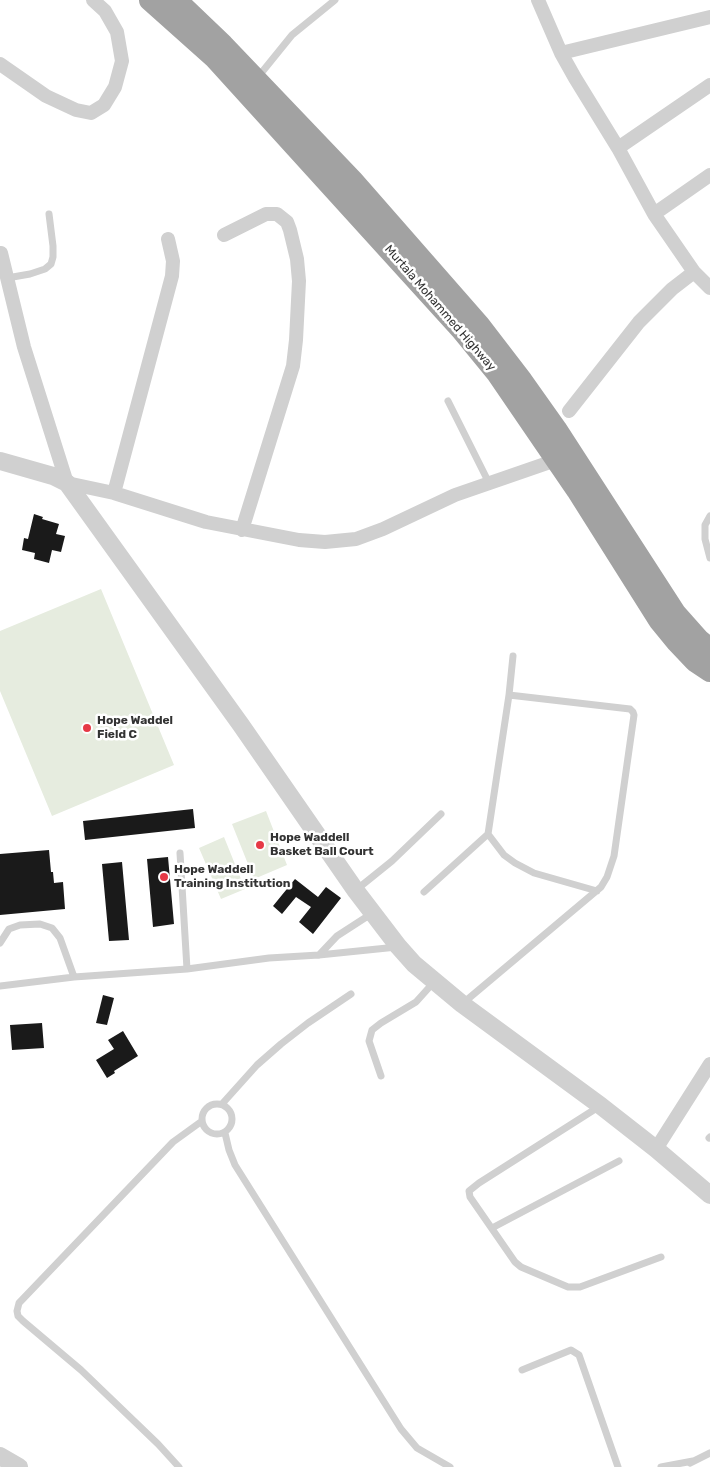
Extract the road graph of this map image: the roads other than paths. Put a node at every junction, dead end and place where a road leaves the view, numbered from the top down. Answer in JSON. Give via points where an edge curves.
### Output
{"nodes":[{"id":1,"x":93,"y":0,"type":"edge"},
{"id":2,"x":150,"y":0,"type":"edge"},
{"id":3,"x":176,"y":0,"type":"edge"},
{"id":4,"x":335,"y":0,"type":"edge"},
{"id":5,"x":538,"y":0,"type":"edge"},
{"id":6,"x":710,"y":17,"type":"edge"},
{"id":7,"x":561,"y":53,"type":"junction"},
{"id":8,"x":0,"y":64,"type":"edge"},
{"id":9,"x":256,"y":79,"type":"junction"},
{"id":10,"x":710,"y":84,"type":"edge"},
{"id":11,"x":618,"y":148,"type":"junction"},
{"id":12,"x":710,"y":175,"type":"edge"},
{"id":13,"x":49,"y":214,"type":"dead end"},
{"id":14,"x":654,"y":214,"type":"junction"},
{"id":15,"x":224,"y":235,"type":"dead end"},
{"id":16,"x":168,"y":239,"type":"dead end"},
{"id":17,"x":1,"y":253,"type":"dead end"},
{"id":18,"x":694,"y":272,"type":"junction"},
{"id":19,"x":7,"y":278,"type":"junction"},
{"id":20,"x":710,"y":288,"type":"edge"},
{"id":21,"x":448,"y":401,"type":"dead end"},
{"id":22,"x":569,"y":411,"type":"dead end"},
{"id":23,"x":564,"y":457,"type":"junction"},
{"id":24,"x":0,"y":461,"type":"edge"},
{"id":25,"x":68,"y":482,"type":"junction"},
{"id":26,"x":489,"y":483,"type":"junction"},
{"id":27,"x":114,"y":493,"type":"junction"},
{"id":28,"x":710,"y":516,"type":"edge"},
{"id":29,"x":242,"y":530,"type":"junction"},
{"id":30,"x":710,"y":558,"type":"edge"},
{"id":31,"x":710,"y":650,"type":"edge"},
{"id":32,"x":513,"y":656,"type":"dead end"},
{"id":33,"x":710,"y":671,"type":"edge"},
{"id":34,"x":509,"y":694,"type":"junction"},
{"id":35,"x":441,"y":814,"type":"dead end"},
{"id":36,"x":488,"y":834,"type":"junction"},
{"id":37,"x":180,"y":853,"type":"dead end"},
{"id":38,"x":356,"y":891,"type":"junction"},
{"id":39,"x":597,"y":891,"type":"junction"},
{"id":40,"x":424,"y":892,"type":"dead end"},
{"id":41,"x":373,"y":913,"type":"junction"},
{"id":42,"x":0,"y":943,"type":"edge"},
{"id":43,"x":398,"y":946,"type":"junction"},
{"id":44,"x":319,"y":955,"type":"junction"},
{"id":45,"x":187,"y":969,"type":"junction"},
{"id":46,"x":74,"y":977,"type":"junction"},
{"id":47,"x":434,"y":982,"type":"junction"},
{"id":48,"x":0,"y":986,"type":"edge"},
{"id":49,"x":351,"y":994,"type":"dead end"},
{"id":50,"x":462,"y":1004,"type":"junction"},
{"id":51,"x":708,"y":1070,"type":"edge"},
{"id":52,"x":381,"y":1076,"type":"dead end"},
{"id":53,"x":222,"y":1104,"type":"junction"},
{"id":54,"x":600,"y":1106,"type":"junction"},
{"id":55,"x":202,"y":1121,"type":"junction"},
{"id":56,"x":225,"y":1133,"type":"junction"},
{"id":57,"x":656,"y":1149,"type":"junction"},
{"id":58,"x":619,"y":1161,"type":"dead end"},
{"id":59,"x":710,"y":1195,"type":"edge"},
{"id":60,"x":492,"y":1228,"type":"junction"},
{"id":61,"x":661,"y":1257,"type":"dead end"},
{"id":62,"x":522,"y":1370,"type":"dead end"},
{"id":63,"x":710,"y":1453,"type":"edge"},
{"id":64,"x":0,"y":1456,"type":"edge"},
{"id":65,"x":692,"y":1461,"type":"junction"},
{"id":66,"x":19,"y":1467,"type":"edge"},
{"id":67,"x":178,"y":1467,"type":"edge"},
{"id":68,"x":450,"y":1467,"type":"edge"},
{"id":69,"x":618,"y":1467,"type":"edge"},
{"id":70,"x":661,"y":1467,"type":"edge"},
{"id":71,"x":684,"y":1467,"type":"edge"}],
"edges":[{"from":1,"to":8,"type":"street","via":[[105,11],[117,32],[122,61],[114,87],[104,104],[91,113],[46,96]]},
{"from":2,"to":23,"type":"highway","name":"Murtala Mohammed Highway","via":[[215,58],[461,329]]},
{"from":3,"to":9,"type":"highway","name":"Murtala Mohammed Highway"},
{"from":4,"to":9,"type":"lane","via":[[292,35]]},
{"from":5,"to":7,"type":"street"},
{"from":6,"to":7,"type":"street"},
{"from":7,"to":11,"type":"street"},
{"from":9,"to":23,"type":"highway","name":"Murtala Mohammed Highway","via":[[352,180],[479,325],[522,381]]},
{"from":10,"to":11,"type":"street"},
{"from":11,"to":14,"type":"street"},
{"from":12,"to":14,"type":"street"},
{"from":13,"to":19,"type":"lane","via":[[53,246],[51,264],[46,269]]},
{"from":14,"to":18,"type":"street"},
{"from":15,"to":29,"type":"street","via":[[266,214],[276,214],[287,222],[290,230],[299,281],[292,366]]},
{"from":16,"to":27,"type":"street","via":[[173,261],[172,276]]},
{"from":17,"to":19,"type":"street"},
{"from":18,"to":20,"type":"street"},
{"from":18,"to":22,"type":"street","via":[[639,322]]},
{"from":19,"to":25,"type":"street","via":[[24,347]]},
{"from":21,"to":26,"type":"lane"},
{"from":23,"to":26,"type":"street"},
{"from":23,"to":31,"type":"highway","name":"Murtala Mohammed Highway","via":[[675,613]]},
{"from":23,"to":33,"type":"highway","name":"Murtala Mohammed Highway","via":[[659,620],[695,661]]},
{"from":24,"to":25,"type":"street"},
{"from":25,"to":27,"type":"street"},
{"from":25,"to":38,"type":"street"},
{"from":26,"to":29,"type":"street","via":[[356,539],[299,540]]},
{"from":27,"to":29,"type":"street"},
{"from":28,"to":30,"type":"lane","via":[[705,525],[705,539]]},
{"from":32,"to":34,"type":"lane"},
{"from":34,"to":36,"type":"lane"},
{"from":34,"to":39,"type":"lane","via":[[633,712],[614,856],[608,877]]},
{"from":35,"to":38,"type":"lane"},
{"from":36,"to":39,"type":"lane","via":[[504,856],[534,873]]},
{"from":36,"to":40,"type":"lane"},
{"from":37,"to":45,"type":"lane"},
{"from":38,"to":41,"type":"street"},
{"from":39,"to":50,"type":"lane"},
{"from":41,"to":43,"type":"street"},
{"from":41,"to":44,"type":"lane","via":[[337,936]]},
{"from":42,"to":46,"type":"lane","via":[[9,929],[20,925],[40,924],[52,928],[60,938]]},
{"from":43,"to":44,"type":"lane"},
{"from":43,"to":47,"type":"street"},
{"from":44,"to":45,"type":"lane"},
{"from":45,"to":46,"type":"lane"},
{"from":46,"to":48,"type":"lane"},
{"from":47,"to":50,"type":"street"},
{"from":47,"to":52,"type":"lane","via":[[416,1002],[372,1030],[369,1041]]},
{"from":49,"to":53,"type":"lane","via":[[281,1044]]},
{"from":50,"to":54,"type":"street"},
{"from":51,"to":57,"type":"street"},
{"from":53,"to":55,"type":"lane","via":[[208,1107]]},
{"from":53,"to":56,"type":"lane","via":[[230,1110],[233,1120]]},
{"from":54,"to":57,"type":"street"},
{"from":54,"to":60,"type":"lane","via":[[479,1183],[470,1192],[470,1197]]},
{"from":55,"to":56,"type":"lane","via":[[210,1133]]},
{"from":55,"to":67,"type":"lane","via":[[173,1142],[19,1303],[17,1311],[22,1321],[81,1370]]},
{"from":56,"to":68,"type":"lane","via":[[235,1165],[401,1429],[417,1448]]},
{"from":57,"to":59,"type":"street"},
{"from":58,"to":60,"type":"lane"},
{"from":60,"to":61,"type":"lane","via":[[521,1267],[568,1287],[580,1287]]},
{"from":62,"to":69,"type":"lane","via":[[571,1350],[579,1355]]},
{"from":63,"to":65,"type":"lane"},
{"from":64,"to":66,"type":"street"},
{"from":65,"to":70,"type":"lane"},
{"from":65,"to":71,"type":"lane"}]}
